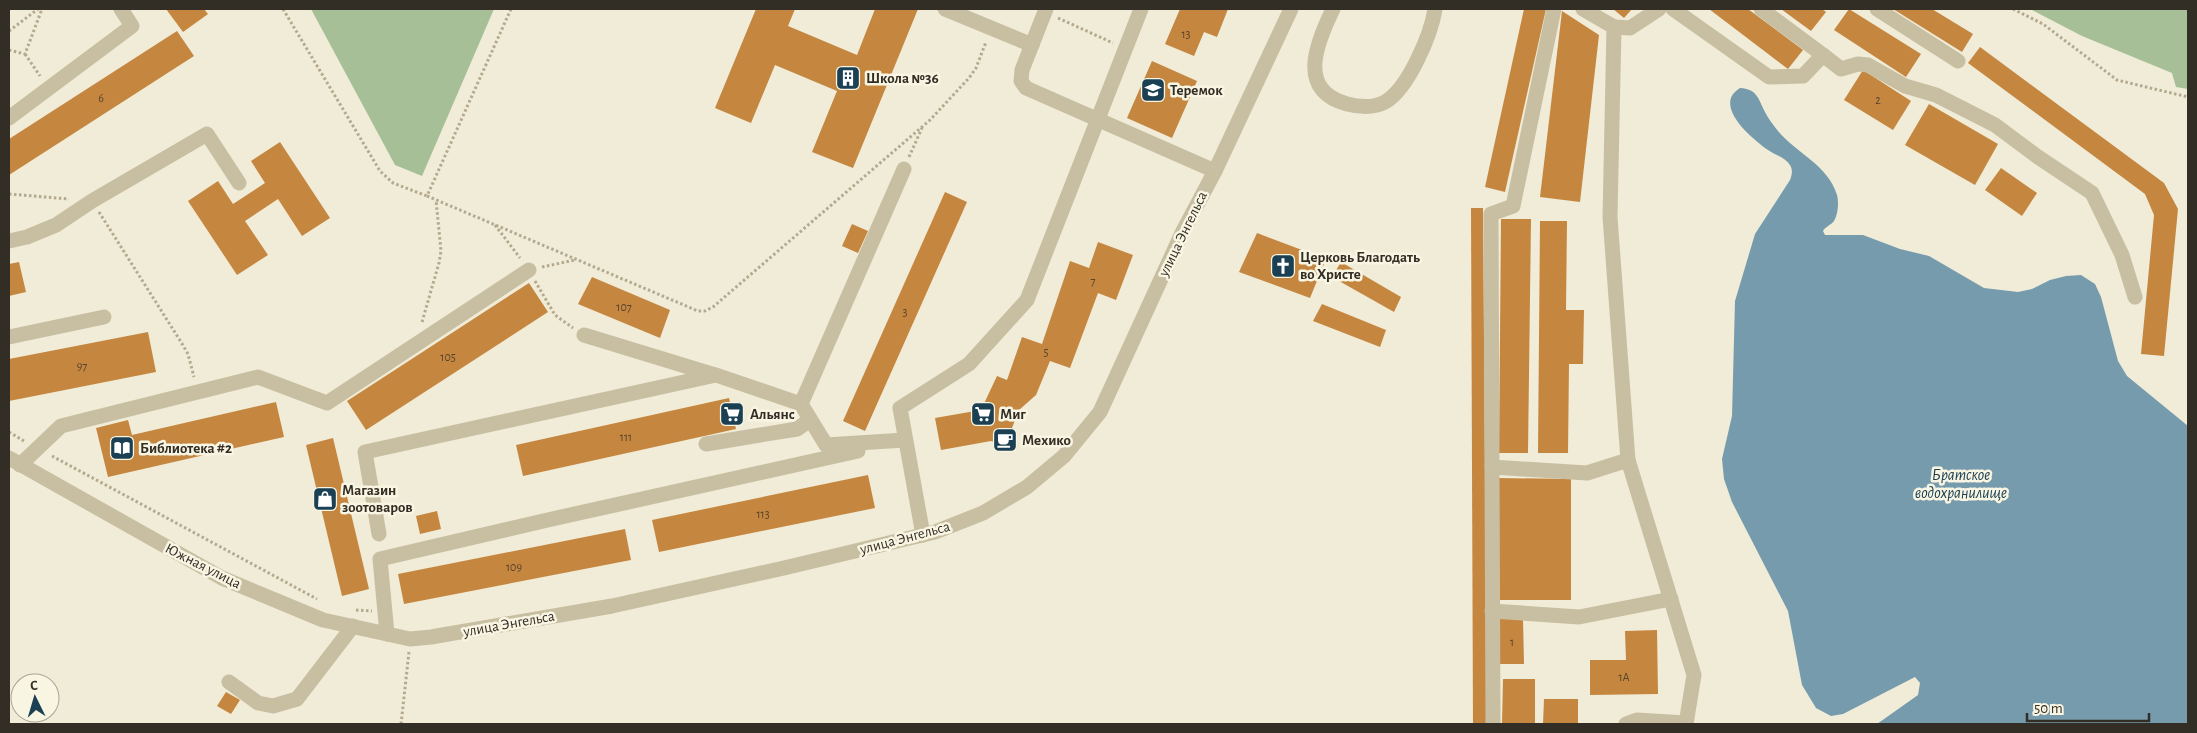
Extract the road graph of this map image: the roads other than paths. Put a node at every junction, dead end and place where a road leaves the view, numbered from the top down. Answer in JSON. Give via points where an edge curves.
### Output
{"nodes":[{"id":1,"x":120,"y":9,"type":"edge"},
{"id":2,"x":946,"y":9,"type":"edge"},
{"id":3,"x":1141,"y":9,"type":"edge"},
{"id":4,"x":1291,"y":9,"type":"edge"},
{"id":5,"x":1333,"y":9,"type":"edge"},
{"id":6,"x":1435,"y":9,"type":"edge"},
{"id":7,"x":1554,"y":9,"type":"edge"},
{"id":8,"x":1583,"y":9,"type":"edge"},
{"id":9,"x":1658,"y":9,"type":"edge"},
{"id":10,"x":1673,"y":9,"type":"edge"},
{"id":11,"x":1761,"y":9,"type":"edge"},
{"id":12,"x":1877,"y":9,"type":"edge"},
{"id":13,"x":1046,"y":10,"type":"edge"},
{"id":14,"x":1614,"y":27,"type":"junction"},
{"id":15,"x":1032,"y":45,"type":"junction"},
{"id":16,"x":1823,"y":55,"type":"junction"},
{"id":17,"x":1958,"y":61,"type":"dead end"},
{"id":18,"x":9,"y":118,"type":"edge"},
{"id":19,"x":1097,"y":120,"type":"junction"},
{"id":20,"x":904,"y":169,"type":"road end"},
{"id":21,"x":1215,"y":171,"type":"junction"},
{"id":22,"x":238,"y":183,"type":"dead end"},
{"id":23,"x":9,"y":241,"type":"edge"},
{"id":24,"x":529,"y":270,"type":"road end"},
{"id":25,"x":2134,"y":297,"type":"dead end"},
{"id":26,"x":104,"y":317,"type":"dead end"},
{"id":27,"x":584,"y":335,"type":"road end"},
{"id":28,"x":9,"y":337,"type":"edge"},
{"id":29,"x":716,"y":375,"type":"junction"},
{"id":30,"x":801,"y":404,"type":"junction"},
{"id":31,"x":810,"y":420,"type":"junction"},
{"id":32,"x":905,"y":440,"type":"junction"},
{"id":33,"x":706,"y":444,"type":"dead end"},
{"id":34,"x":1628,"y":460,"type":"junction"},
{"id":35,"x":14,"y":462,"type":"edge"},
{"id":36,"x":1492,"y":467,"type":"junction"},
{"id":37,"x":379,"y":534,"type":"dead end"},
{"id":38,"x":923,"y":535,"type":"junction"},
{"id":39,"x":1671,"y":599,"type":"junction"},
{"id":40,"x":1492,"y":611,"type":"junction"},
{"id":41,"x":352,"y":626,"type":"junction"},
{"id":42,"x":387,"y":634,"type":"junction"},
{"id":43,"x":410,"y":639,"type":"joint"},
{"id":44,"x":229,"y":682,"type":"dead end"},
{"id":45,"x":1686,"y":723,"type":"edge"},
{"id":46,"x":1493,"y":724,"type":"edge"},
{"id":47,"x":1626,"y":724,"type":"edge"}],
"edges":[{"from":1,"to":18,"type":"street","via":[[132,26]]},
{"from":2,"to":15,"type":"street"},
{"from":3,"to":19,"type":"street"},
{"from":4,"to":21,"type":"street","name":"улица Энгельса"},
{"from":5,"to":6,"type":"street","via":[[1319,39],[1314,67],[1325,92],[1338,101],[1355,106],[1384,102],[1397,92],[1409,75],[1426,38]]},
{"from":7,"to":36,"type":"street","via":[[1513,206],[1491,214]]},
{"from":8,"to":14,"type":"street"},
{"from":9,"to":14,"type":"street","via":[[1630,28]]},
{"from":10,"to":16,"type":"street","via":[[1769,77],[1803,76]]},
{"from":11,"to":16,"type":"street"},
{"from":12,"to":17,"type":"street"},
{"from":13,"to":15,"type":"street"},
{"from":14,"to":34,"type":"street","via":[[1610,217]]},
{"from":15,"to":19,"type":"street","via":[[1022,70],[1021,81],[1026,88]]},
{"from":16,"to":25,"type":"street","via":[[1841,69],[1868,65],[1905,86],[1936,95],[1996,125],[2092,193],[2122,255]]},
{"from":19,"to":21,"type":"street"},
{"from":19,"to":32,"type":"street","via":[[1027,300],[969,364],[900,408]]},
{"from":20,"to":30,"type":"street"},
{"from":21,"to":38,"type":"street","name":"улица Энгельса","via":[[1183,231],[1100,412],[1064,456],[1027,487],[982,513]]},
{"from":22,"to":23,"type":"street","via":[[207,134],[56,225]]},
{"from":24,"to":35,"type":"street","via":[[327,403],[258,377],[61,426],[38,448]]},
{"from":26,"to":28,"type":"street"},
{"from":27,"to":29,"type":"street"},
{"from":29,"to":30,"type":"street"},
{"from":29,"to":37,"type":"street","via":[[365,452]]},
{"from":30,"to":31,"type":"street"},
{"from":31,"to":32,"type":"street","via":[[826,445]]},
{"from":31,"to":33,"type":"street","via":[[797,429]]},
{"from":32,"to":38,"type":"street"},
{"from":32,"to":42,"type":"street","via":[[380,559]]},
{"from":34,"to":36,"type":"street","via":[[1587,473]]},
{"from":34,"to":39,"type":"street"},
{"from":35,"to":41,"type":"street","name":"Южная улица","via":[[222,578],[322,620]]},
{"from":36,"to":40,"type":"street"},
{"from":38,"to":43,"type":"street","name":"улица Энгельса","via":[[612,606]]},
{"from":39,"to":40,"type":"street","via":[[1579,616]]},
{"from":39,"to":45,"type":"street","via":[[1694,675]]},
{"from":40,"to":46,"type":"street"},
{"from":41,"to":42,"type":"street","name":"Южная улица"},
{"from":41,"to":44,"type":"street","via":[[297,699],[273,706],[258,703]]},
{"from":42,"to":43,"type":"street","name":"Южная улица"},
{"from":45,"to":47,"type":"street","via":[[1637,720]]}]}
